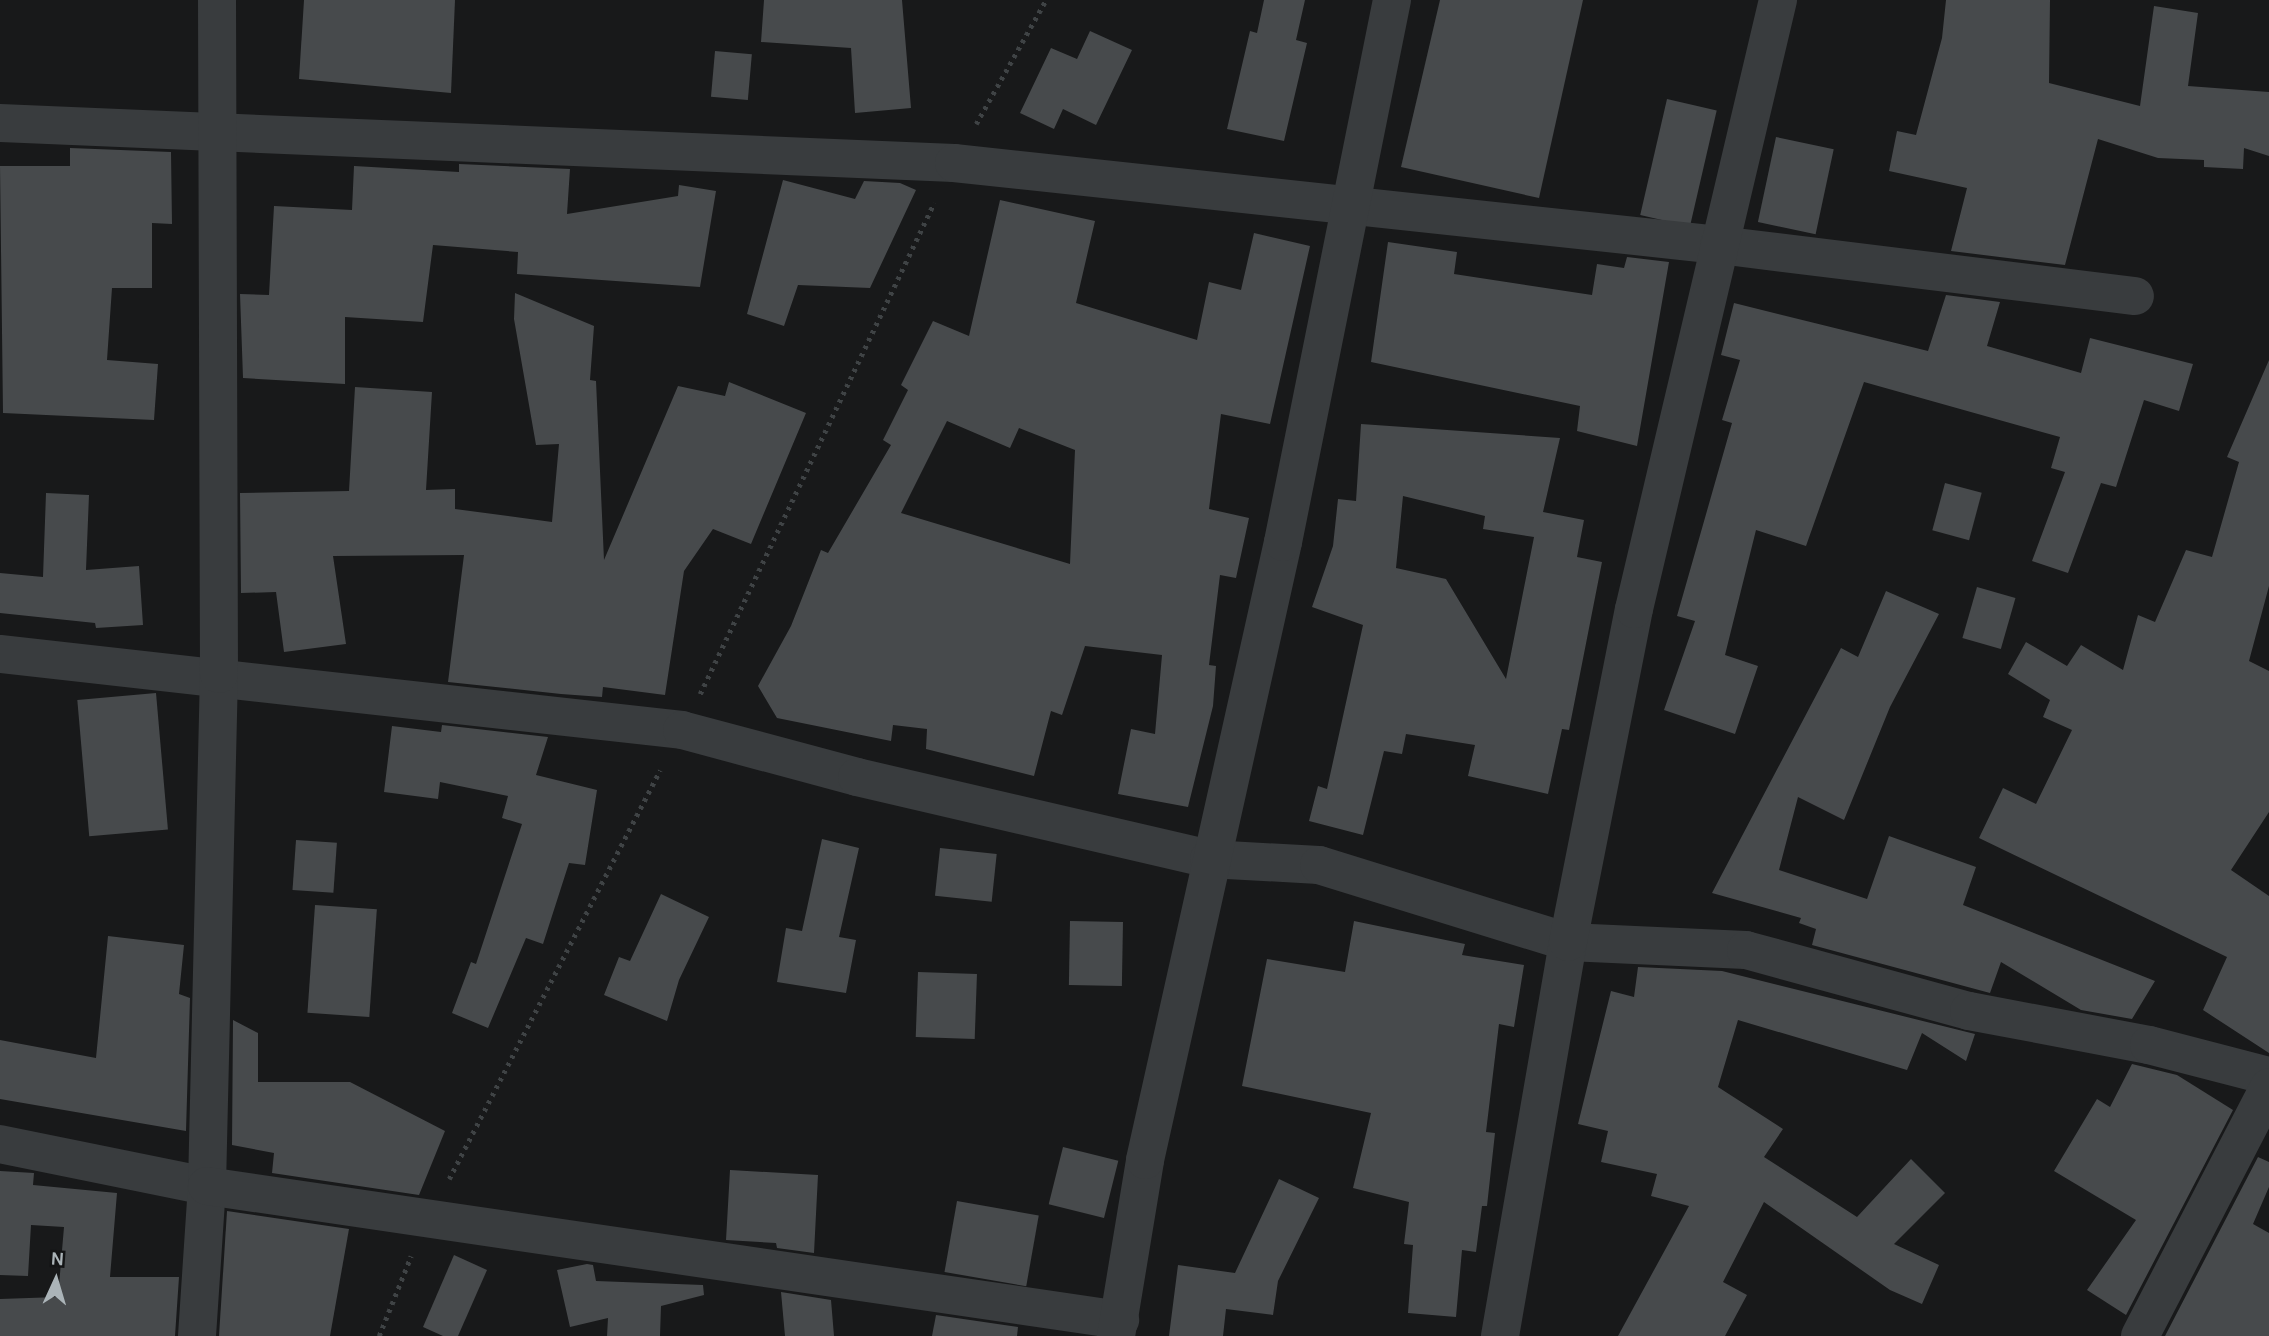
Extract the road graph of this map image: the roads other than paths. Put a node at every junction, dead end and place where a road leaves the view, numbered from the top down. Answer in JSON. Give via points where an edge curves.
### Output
{"nodes":[{"id":1,"x":217,"y":0,"type":"edge"},
{"id":2,"x":1392,"y":0,"type":"edge"},
{"id":3,"x":1778,"y":0,"type":"edge"},
{"id":4,"x":0,"y":123,"type":"edge"},
{"id":5,"x":213,"y":135,"type":"junction"},
{"id":6,"x":1350,"y":207,"type":"junction"},
{"id":7,"x":1719,"y":245,"type":"junction"},
{"id":8,"x":2135,"y":296,"type":"dead end"},
{"id":9,"x":0,"y":654,"type":"edge"},
{"id":10,"x":219,"y":674,"type":"junction"},
{"id":11,"x":1209,"y":859,"type":"junction"},
{"id":12,"x":1568,"y":942,"type":"junction"},
{"id":13,"x":2269,"y":1076,"type":"edge"},
{"id":14,"x":2269,"y":1087,"type":"edge"},
{"id":15,"x":0,"y":1144,"type":"edge"},
{"id":16,"x":207,"y":1186,"type":"junction"},
{"id":17,"x":1117,"y":1328,"type":"edge"},
{"id":18,"x":197,"y":1336,"type":"edge"},
{"id":19,"x":1500,"y":1336,"type":"edge"},
{"id":20,"x":2140,"y":1336,"type":"edge"}],
"edges":[{"from":1,"to":5,"type":"street"},
{"from":2,"to":6,"type":"street"},
{"from":3,"to":7,"type":"street"},
{"from":4,"to":5,"type":"street"},
{"from":5,"to":6,"type":"street","via":[[954,163]]},
{"from":5,"to":10,"type":"street"},
{"from":6,"to":7,"type":"street"},
{"from":6,"to":11,"type":"street","via":[[1283,542]]},
{"from":7,"to":8,"type":"street"},
{"from":7,"to":12,"type":"street","via":[[1633,609]]},
{"from":9,"to":10,"type":"street"},
{"from":10,"to":11,"type":"street","via":[[682,730],[857,777]]},
{"from":10,"to":16,"type":"street"},
{"from":11,"to":12,"type":"street","via":[[1319,865]]},
{"from":11,"to":17,"type":"street","via":[[1145,1160]]},
{"from":12,"to":13,"type":"street","via":[[1746,950],[1969,1011],[2149,1045]]},
{"from":12,"to":19,"type":"street"},
{"from":14,"to":20,"type":"street"},
{"from":15,"to":16,"type":"street"},
{"from":16,"to":17,"type":"street"},
{"from":16,"to":18,"type":"street"}]}
